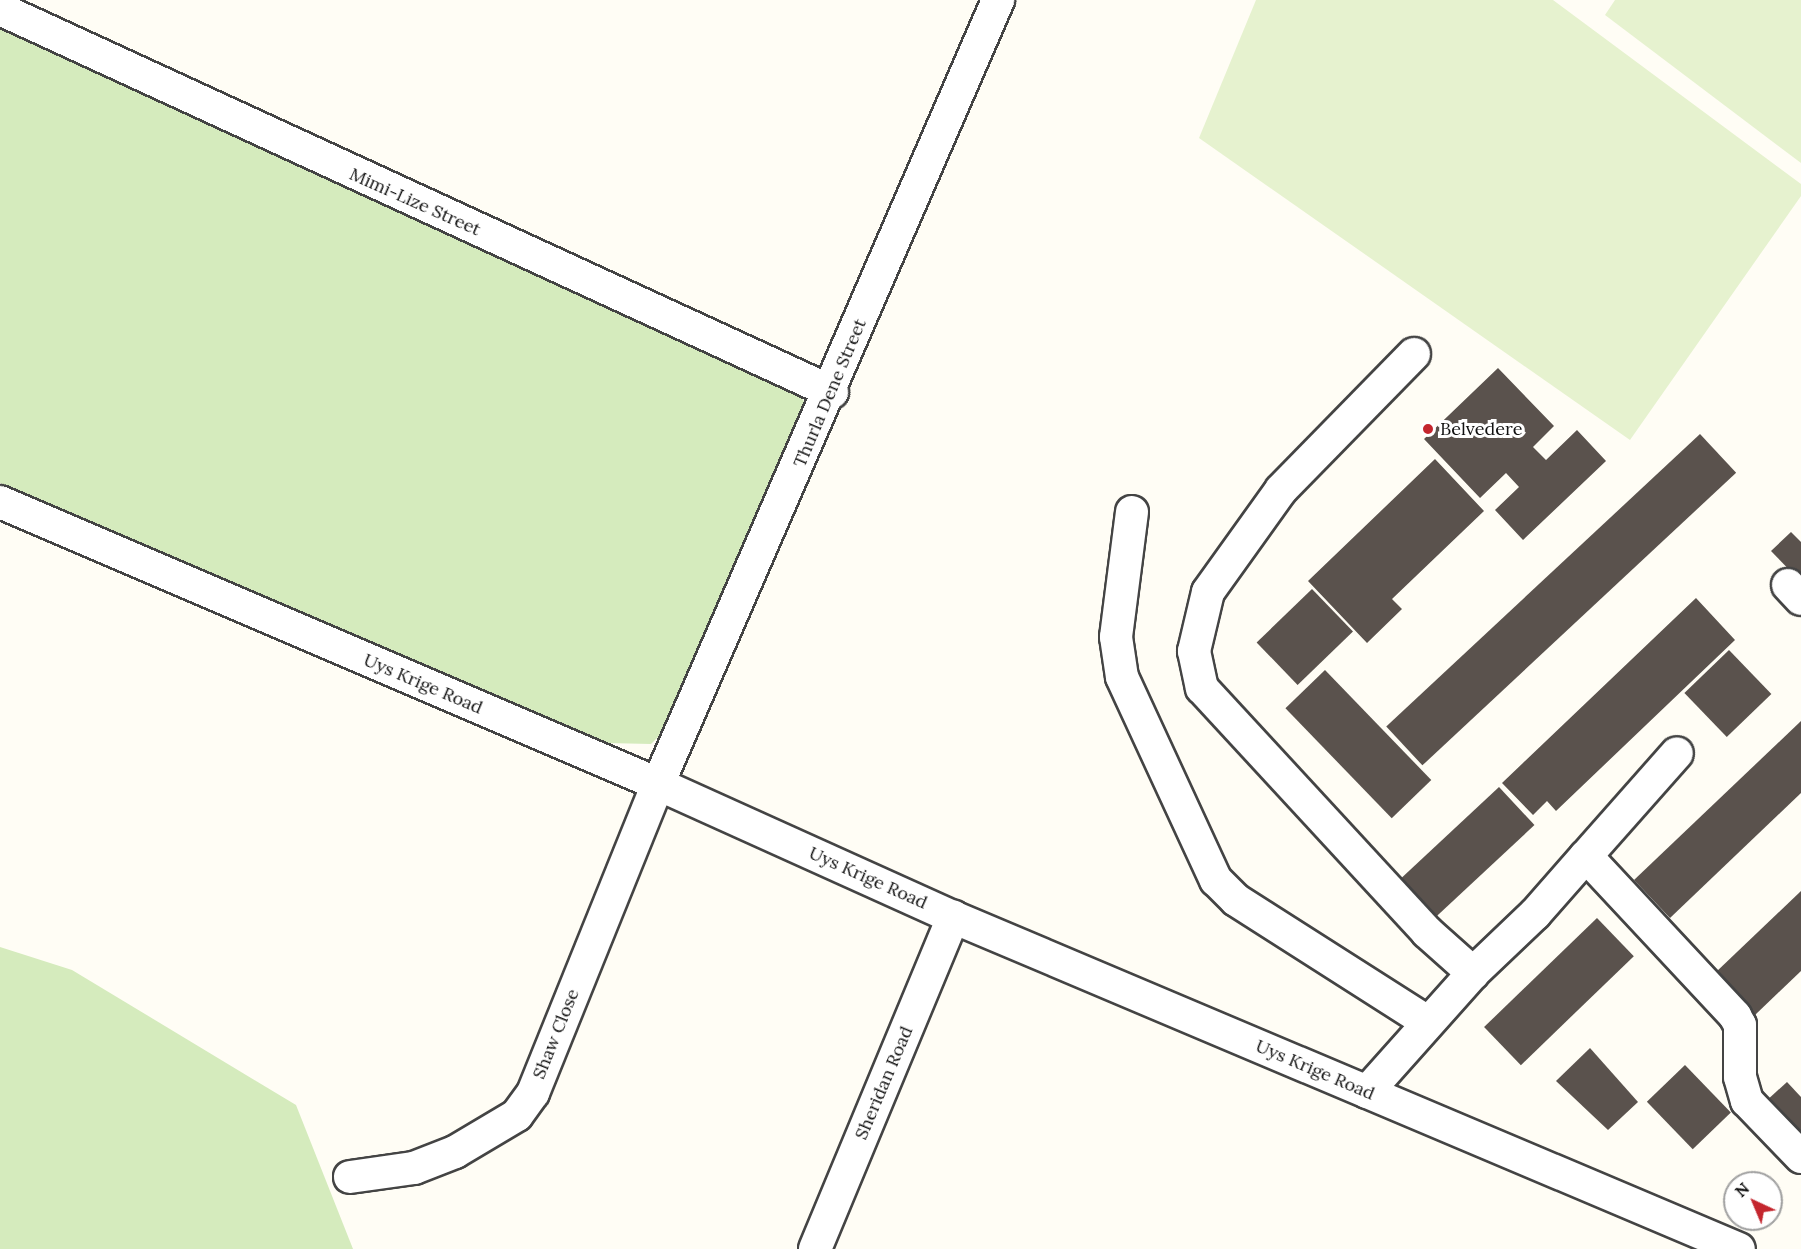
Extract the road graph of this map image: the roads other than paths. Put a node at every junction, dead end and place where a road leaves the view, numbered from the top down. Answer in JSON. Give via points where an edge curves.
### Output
{"nodes":[{"id":1,"x":998,"y":0,"type":"edge"},
{"id":2,"x":0,"y":9,"type":"edge"},
{"id":3,"x":1414,"y":354,"type":"dead end"},
{"id":4,"x":832,"y":392,"type":"junction"},
{"id":5,"x":0,"y":502,"type":"edge"},
{"id":6,"x":1132,"y":512,"type":"dead end"},
{"id":7,"x":1677,"y":753,"type":"dead end"},
{"id":8,"x":658,"y":784,"type":"junction"},
{"id":9,"x":1586,"y":856,"type":"junction"},
{"id":10,"x":953,"y":917,"type":"junction"},
{"id":11,"x":1473,"y":973,"type":"junction"},
{"id":12,"x":1426,"y":1021,"type":"junction"},
{"id":13,"x":1366,"y":1092,"type":"junction"},
{"id":14,"x":1801,"y":1157,"type":"edge"},
{"id":15,"x":351,"y":1177,"type":"dead end"},
{"id":16,"x":815,"y":1249,"type":"edge"},
{"id":17,"x":1739,"y":1249,"type":"edge"}],
"edges":[{"from":1,"to":4,"type":"street","name":"Thurla Dene Street"},
{"from":2,"to":4,"type":"street","name":"Mimi-Lize Street"},
{"from":3,"to":11,"type":"street","via":[[1266,510],[1208,592],[1194,651],[1202,688],[1226,719],[1427,932]]},
{"from":4,"to":8,"type":"street","name":"Thurla Dene Street"},
{"from":5,"to":8,"type":"street","name":"Uys Krige Road"},
{"from":6,"to":12,"type":"street","via":[[1116,636],[1122,677],[1216,880],[1236,900]]},
{"from":7,"to":9,"type":"street"},
{"from":8,"to":10,"type":"street","name":"Uys Krige Road"},
{"from":8,"to":15,"type":"street","name":"Shaw Close","via":[[533,1093],[517,1115],[490,1134],[414,1168]]},
{"from":9,"to":11,"type":"street","via":[[1535,914]]},
{"from":9,"to":14,"type":"street","via":[[1735,1016],[1740,1025],[1740,1077],[1747,1101],[1779,1140]]},
{"from":10,"to":13,"type":"street","name":"Uys Krige Road"},
{"from":10,"to":16,"type":"street","name":"Sheridan Road"},
{"from":11,"to":12,"type":"street"},
{"from":12,"to":13,"type":"street"},
{"from":13,"to":17,"type":"street","name":"Uys Krige Road"}]}
